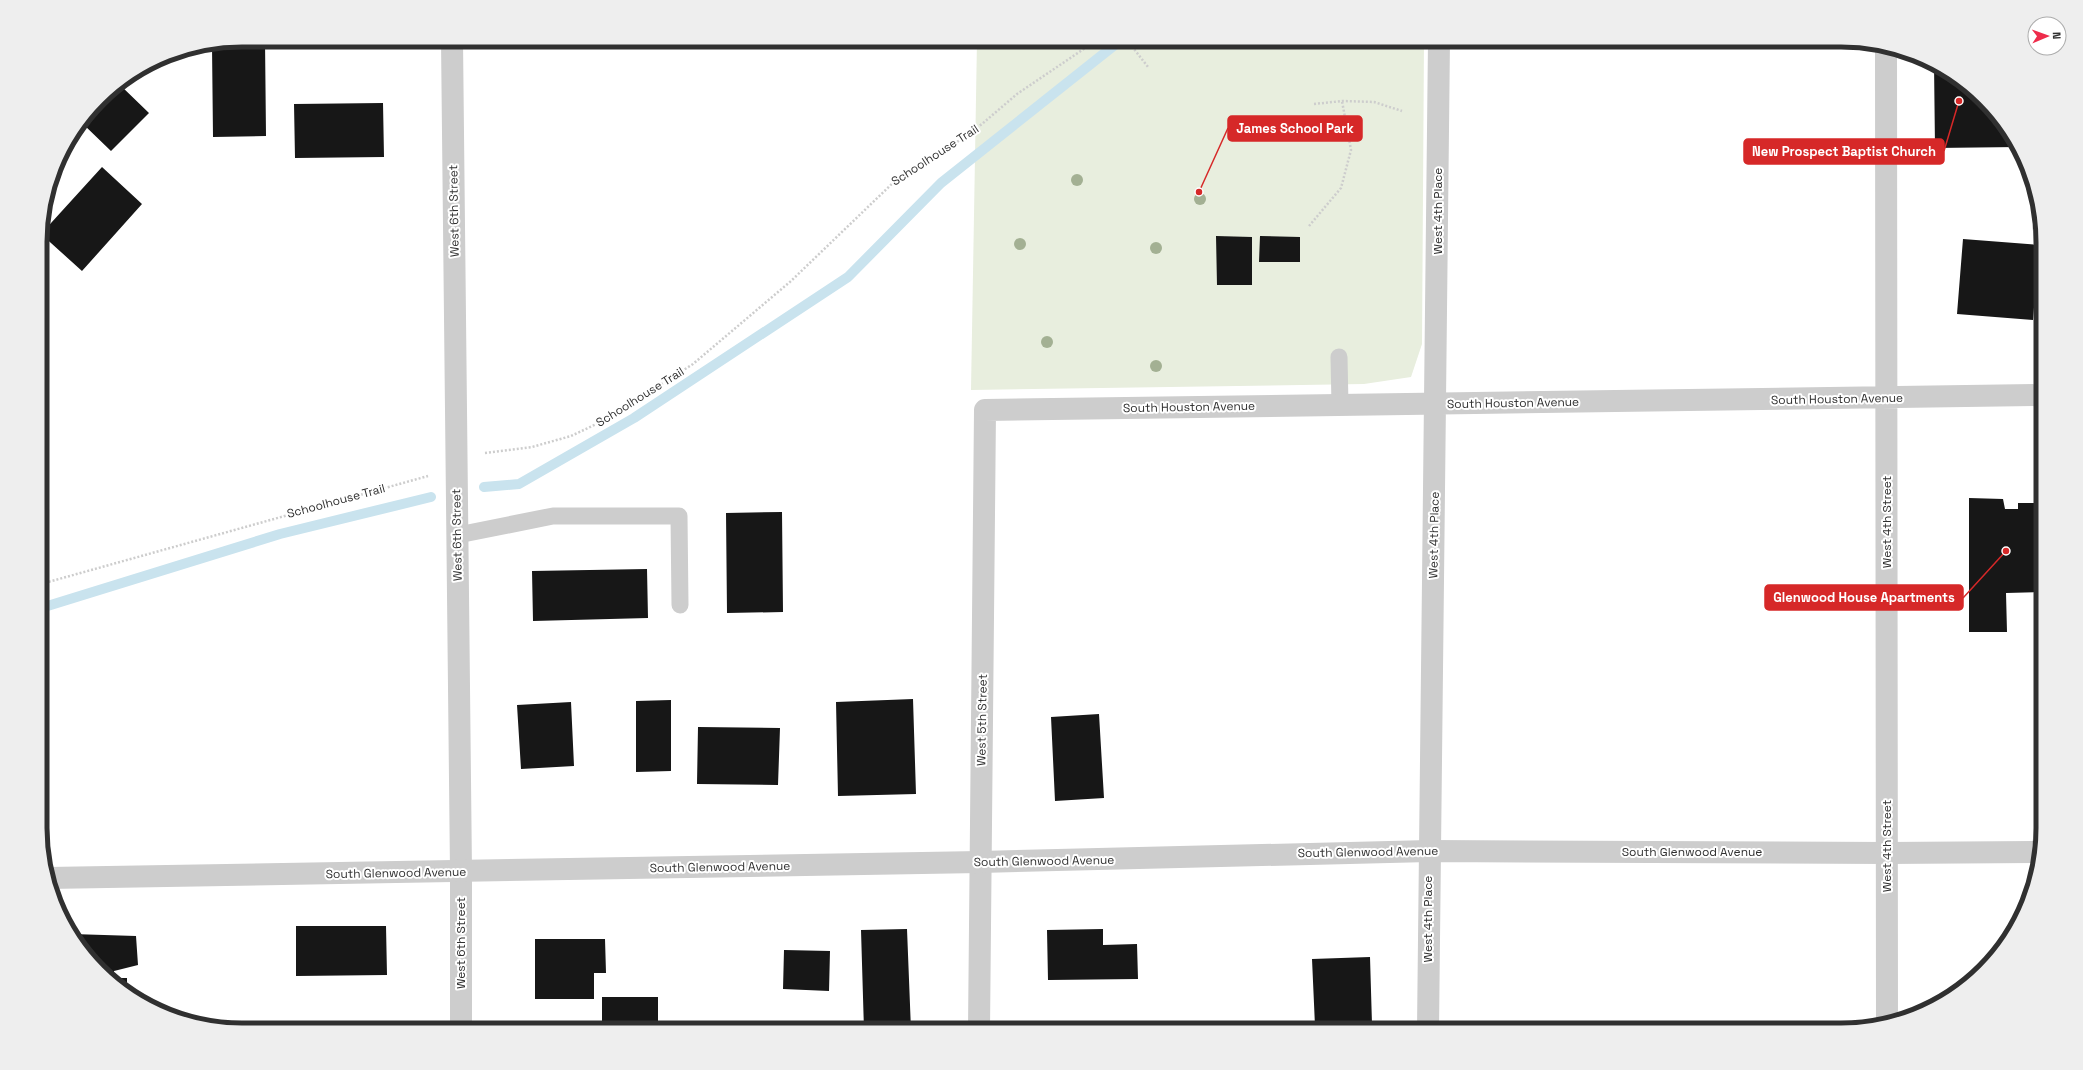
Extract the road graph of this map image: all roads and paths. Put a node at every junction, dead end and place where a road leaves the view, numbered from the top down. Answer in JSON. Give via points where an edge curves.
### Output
{"nodes":[{"id":1,"x":452,"y":47,"type":"edge"},
{"id":2,"x":1087,"y":47,"type":"edge"},
{"id":3,"x":1132,"y":47,"type":"edge"},
{"id":4,"x":1439,"y":47,"type":"edge"},
{"id":5,"x":1886,"y":53,"type":"edge"},
{"id":6,"x":1148,"y":67,"type":"dead end"},
{"id":7,"x":1342,"y":101,"type":"junction"},
{"id":8,"x":1314,"y":104,"type":"dead end"},
{"id":9,"x":1402,"y":111,"type":"dead end"},
{"id":10,"x":1309,"y":226,"type":"dead end"},
{"id":11,"x":1339,"y":357,"type":"dead end"},
{"id":12,"x":2036,"y":395,"type":"edge"},
{"id":13,"x":1887,"y":398,"type":"junction"},
{"id":14,"x":1436,"y":404,"type":"junction"},
{"id":15,"x":1340,"y":405,"type":"junction"},
{"id":16,"x":985,"y":410,"type":"joint"},
{"id":17,"x":456,"y":466,"type":"junction"},
{"id":18,"x":458,"y":536,"type":"junction"},
{"id":19,"x":47,"y":582,"type":"edge"},
{"id":20,"x":680,"y":605,"type":"dead end"},
{"id":21,"x":1429,"y":851,"type":"junction"},
{"id":22,"x":2034,"y":852,"type":"edge"},
{"id":23,"x":1887,"y":854,"type":"junction"},
{"id":24,"x":980,"y":862,"type":"junction"},
{"id":25,"x":461,"y":872,"type":"junction"},
{"id":26,"x":54,"y":878,"type":"edge"},
{"id":27,"x":1887,"y":1017,"type":"edge"},
{"id":28,"x":461,"y":1023,"type":"edge"},
{"id":29,"x":979,"y":1023,"type":"edge"},
{"id":30,"x":1428,"y":1023,"type":"edge"}],
"edges":[{"from":1,"to":17,"type":"street","name":"West 6th Street"},
{"from":2,"to":17,"type":"path","name":"Schoolhouse Trail","via":[[1017,94],[960,140],[891,183],[791,281],[693,364],[605,420],[571,436],[532,447],[484,453]]},
{"from":3,"to":6,"type":"path"},
{"from":4,"to":14,"type":"street","name":"West 4th Place"},
{"from":5,"to":13,"type":"street","name":"West 4th Street"},
{"from":7,"to":8,"type":"path"},
{"from":7,"to":9,"type":"path","via":[[1374,102]]},
{"from":7,"to":10,"type":"path","via":[[1351,150],[1341,188]]},
{"from":11,"to":15,"type":"lane"},
{"from":12,"to":13,"type":"street","name":"South Houston Avenue"},
{"from":13,"to":14,"type":"street","name":"South Houston Avenue"},
{"from":13,"to":23,"type":"street","name":"West 4th Street"},
{"from":14,"to":15,"type":"street","name":"South Houston Avenue"},
{"from":14,"to":21,"type":"street","name":"West 4th Place"},
{"from":15,"to":16,"type":"street","name":"South Houston Avenue"},
{"from":16,"to":24,"type":"street","name":"West 5th Street"},
{"from":17,"to":18,"type":"street","name":"West 6th Street"},
{"from":17,"to":19,"type":"path","name":"Schoolhouse Trail","via":[[446,471]]},
{"from":18,"to":20,"type":"lane","via":[[553,516],[679,516]]},
{"from":18,"to":25,"type":"street","name":"West 6th Street"},
{"from":21,"to":23,"type":"street","name":"South Glenwood Avenue"},
{"from":21,"to":24,"type":"street","name":"South Glenwood Avenue"},
{"from":21,"to":30,"type":"street","name":"West 4th Place"},
{"from":22,"to":23,"type":"street","name":"South Glenwood Avenue"},
{"from":23,"to":27,"type":"street","name":"West 4th Street"},
{"from":24,"to":25,"type":"street","name":"South Glenwood Avenue"},
{"from":24,"to":29,"type":"street","name":"West 5th Street"},
{"from":25,"to":26,"type":"street","name":"South Glenwood Avenue"},
{"from":25,"to":28,"type":"street","name":"West 6th Street"}]}
